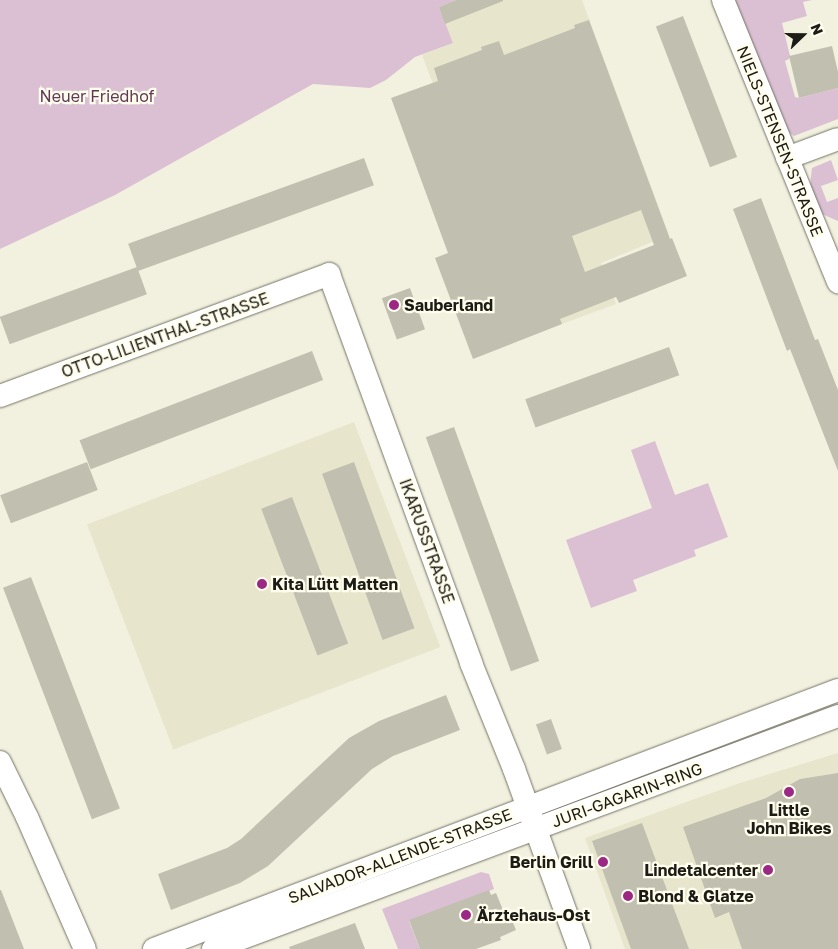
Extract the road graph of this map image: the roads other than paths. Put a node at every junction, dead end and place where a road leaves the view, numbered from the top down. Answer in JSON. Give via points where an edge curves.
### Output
{"nodes":[{"id":1,"x":723,"y":0,"type":"edge"},
{"id":2,"x":838,"y":139,"type":"edge"},
{"id":3,"x":788,"y":158,"type":"junction"},
{"id":4,"x":329,"y":274,"type":"joint"},
{"id":5,"x":838,"y":282,"type":"edge"},
{"id":6,"x":0,"y":396,"type":"edge"},
{"id":7,"x":838,"y":690,"type":"edge"},
{"id":8,"x":838,"y":716,"type":"edge"},
{"id":9,"x":0,"y":762,"type":"edge"},
{"id":10,"x":528,"y":808,"type":"junction"},
{"id":11,"x":535,"y":829,"type":"junction"},
{"id":12,"x":84,"y":949,"type":"edge"},
{"id":13,"x":154,"y":949,"type":"edge"},
{"id":14,"x":213,"y":949,"type":"edge"},
{"id":15,"x":579,"y":949,"type":"edge"}],
"edges":[{"from":1,"to":3,"type":"street","name":"NIELS-STENSEN-STRASSE"},
{"from":2,"to":3,"type":"street"},
{"from":3,"to":5,"type":"street","name":"NIELS-STENSEN-STRASSE"},
{"from":4,"to":6,"type":"street","name":"OTTO-LILIENTHAL-STRASSE"},
{"from":4,"to":10,"type":"street","name":"IKARUSSTRASSE"},
{"from":7,"to":10,"type":"street","name":"JURI-GAGARIN-RING"},
{"from":8,"to":11,"type":"street","name":"JURI-GAGARIN-RING"},
{"from":9,"to":12,"type":"street","via":[[28,816]]},
{"from":10,"to":11,"type":"street","name":"SALVADOR-ALLENDE-STRASSE"},
{"from":10,"to":13,"type":"street","name":"SALVADOR-ALLENDE-STRASSE"},
{"from":11,"to":14,"type":"street","name":"SALVADOR-ALLENDE-STRASSE"},
{"from":11,"to":15,"type":"street","name":"JURI-GAGARIN-RING"}]}
